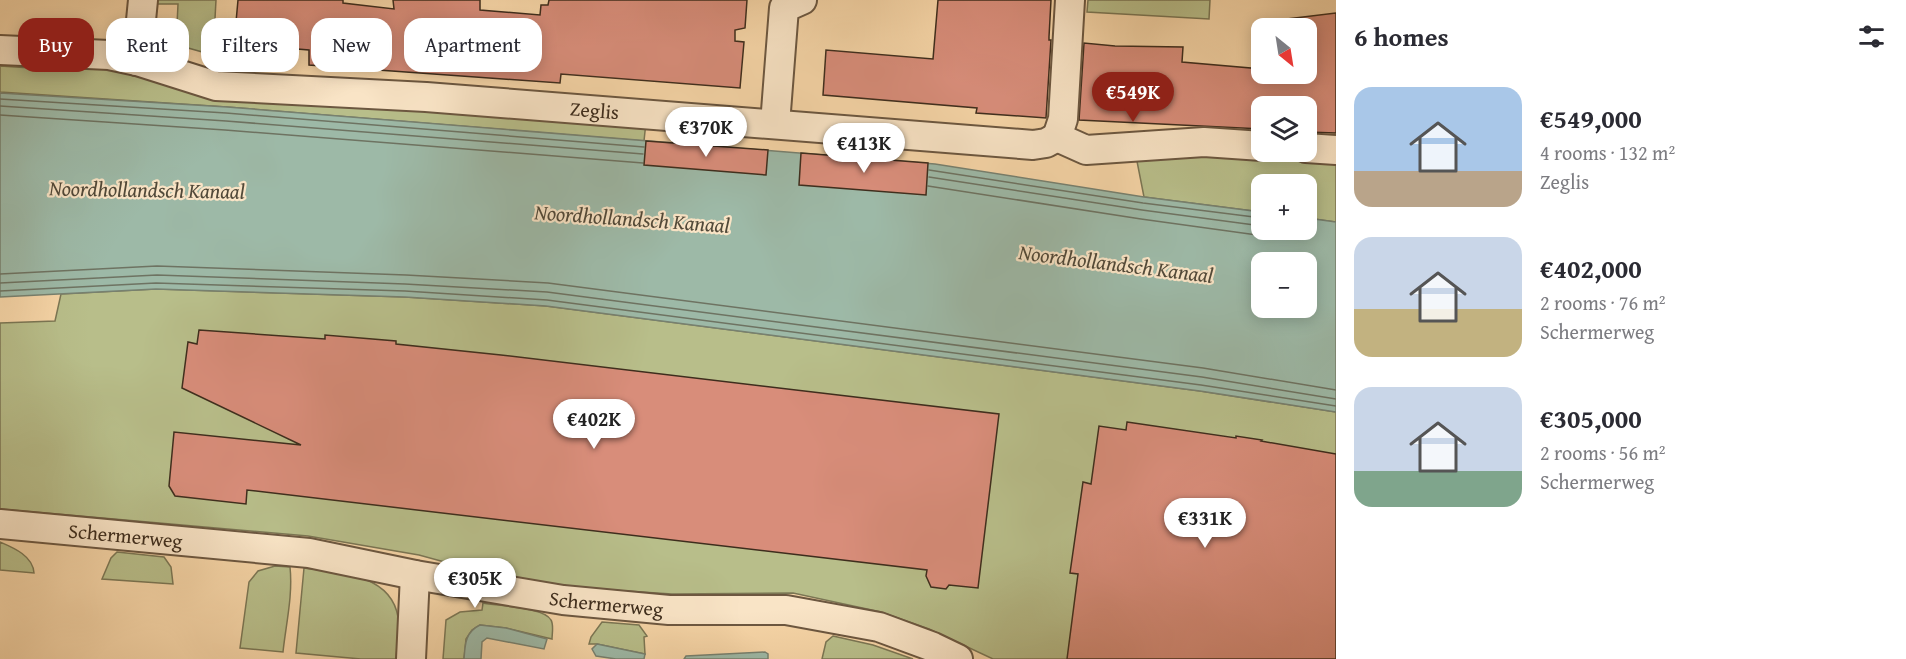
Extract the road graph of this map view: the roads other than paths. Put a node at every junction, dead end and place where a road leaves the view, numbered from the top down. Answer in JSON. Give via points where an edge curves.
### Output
{"nodes":[{"id":1,"x":143,"y":0,"type":"edge"},
{"id":2,"x":1070,"y":0,"type":"edge"},
{"id":3,"x":787,"y":3,"type":"edge"},
{"id":4,"x":141,"y":18,"type":"edge"},
{"id":5,"x":0,"y":50,"type":"edge"},
{"id":6,"x":106,"y":55,"type":"edge"},
{"id":7,"x":170,"y":72,"type":"edge"},
{"id":8,"x":775,"y":124,"type":"junction"},
{"id":9,"x":1057,"y":137,"type":"junction"},
{"id":10,"x":1251,"y":145,"type":"edge"},
{"id":11,"x":1317,"y":149,"type":"edge"},
{"id":12,"x":1336,"y":150,"type":"edge"},
{"id":13,"x":0,"y":525,"type":"edge"},
{"id":14,"x":415,"y":574,"type":"junction"},
{"id":15,"x":411,"y":659,"type":"edge"},
{"id":16,"x":958,"y":659,"type":"edge"}],
"edges":[{"from":1,"to":4,"type":"street"},
{"from":2,"to":9,"type":"street","via":[[1063,119]]},
{"from":3,"to":8,"type":"street"},
{"from":5,"to":6,"type":"street","name":"Zeglis"},
{"from":7,"to":8,"type":"street","name":"Zeglis","via":[[216,86]]},
{"from":8,"to":9,"type":"street","name":"Zeglis","via":[[1033,145]]},
{"from":9,"to":10,"type":"street","via":[[1086,150],[1204,142]]},
{"from":11,"to":12,"type":"street"},
{"from":13,"to":14,"type":"street","name":"Schermerweg","via":[[309,553]]},
{"from":14,"to":15,"type":"street"},
{"from":14,"to":16,"type":"street","name":"Schermerweg","via":[[550,599],[669,610],[786,610],[879,627]]}]}
